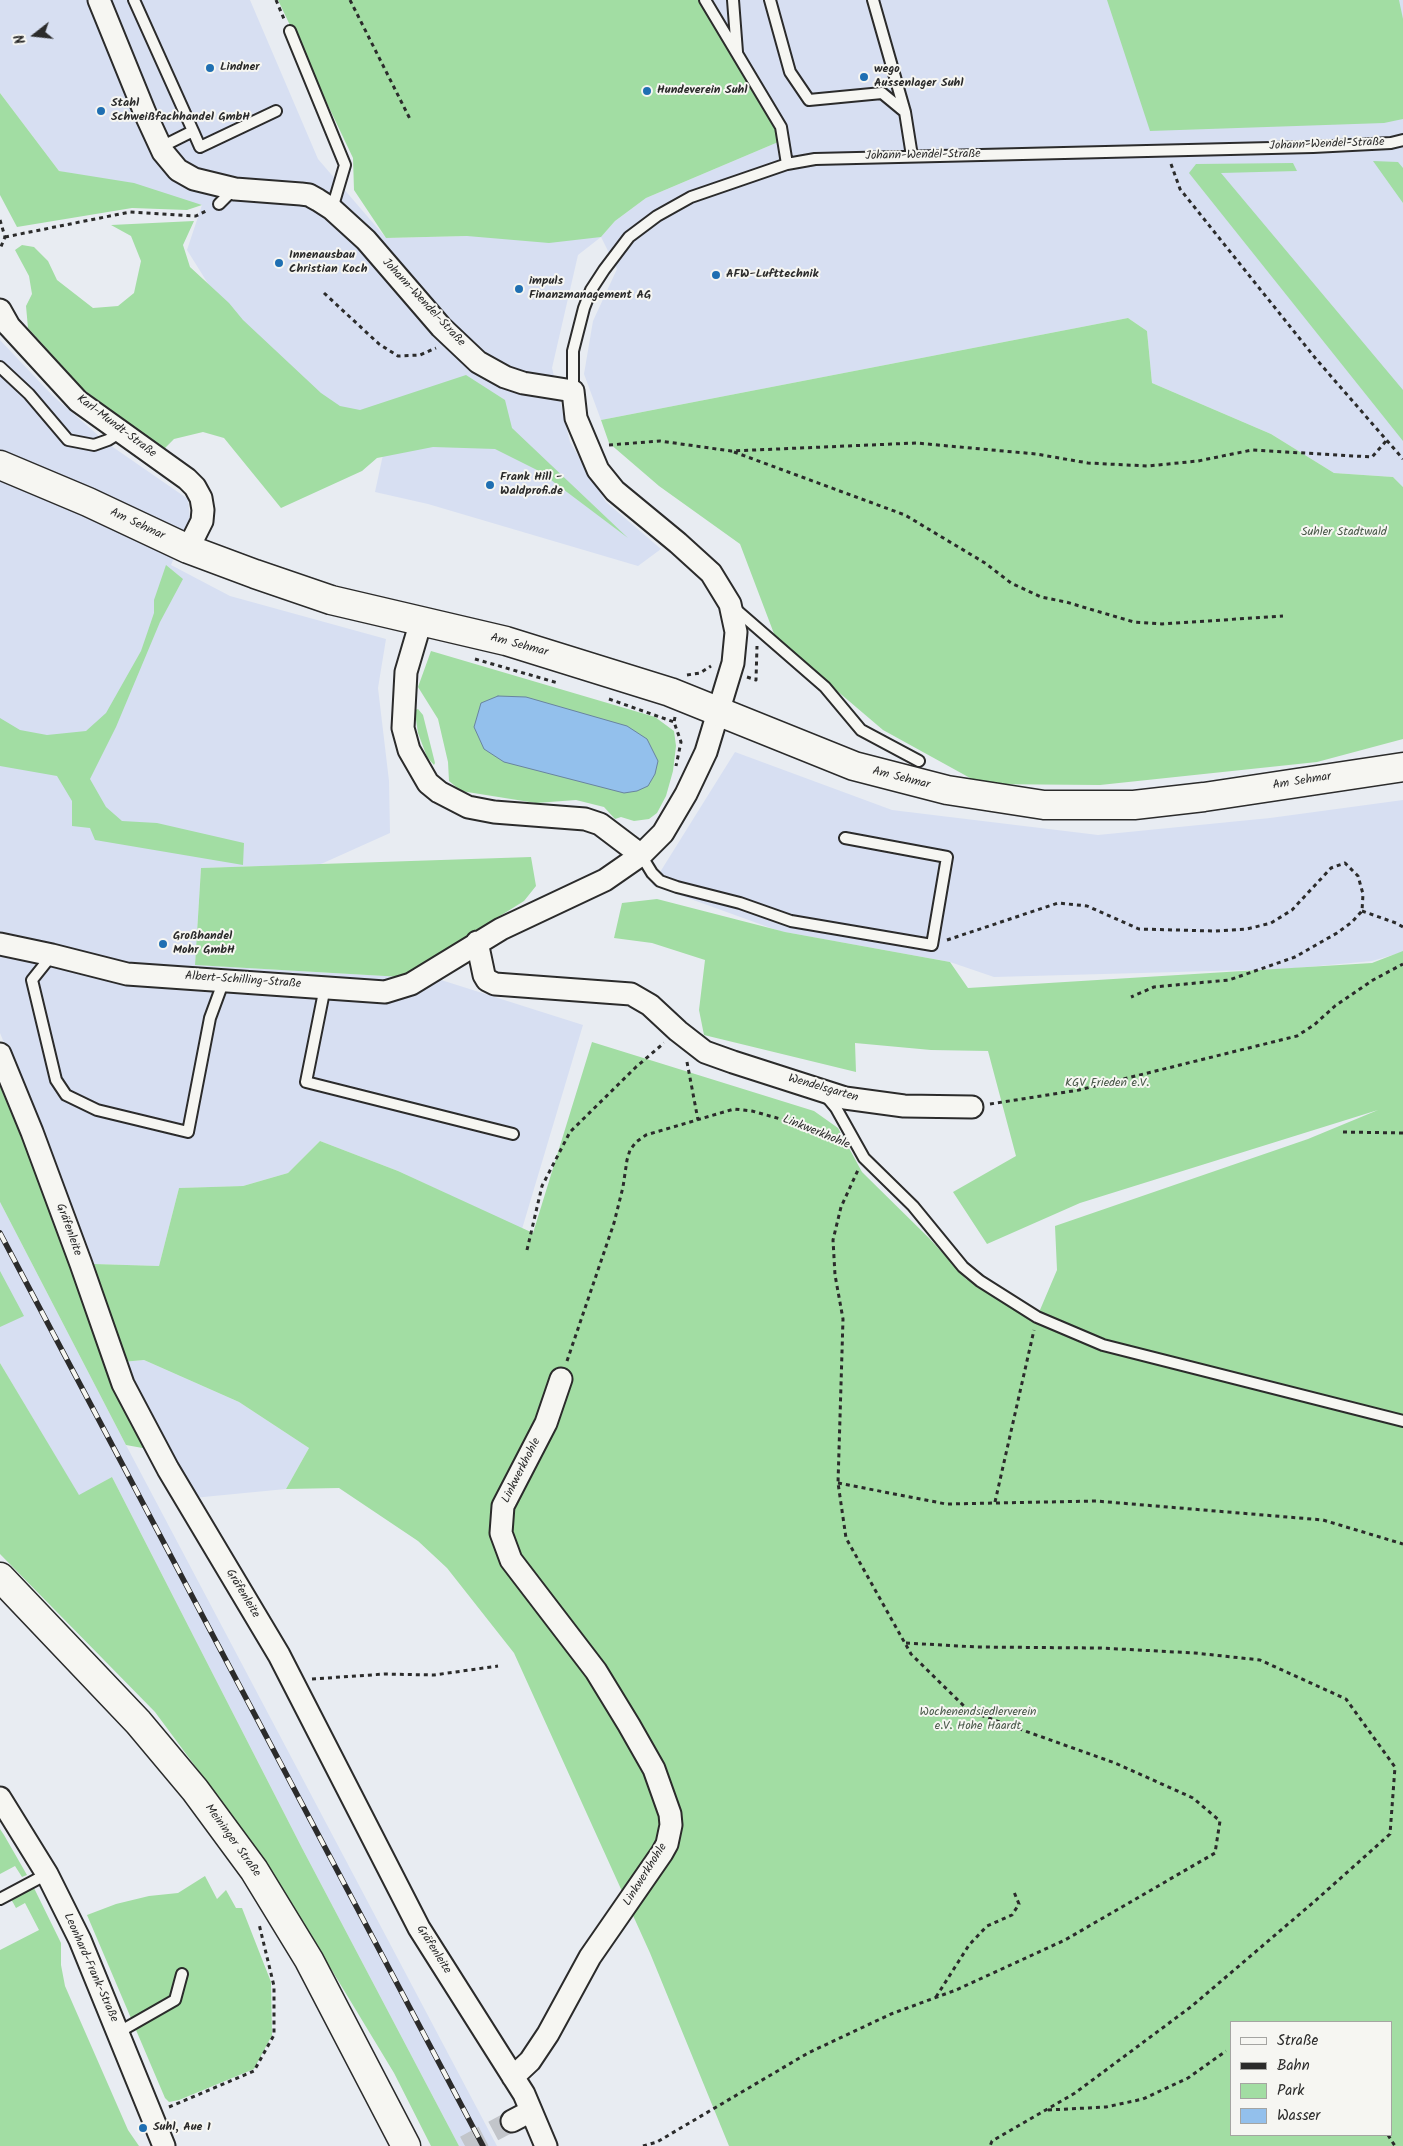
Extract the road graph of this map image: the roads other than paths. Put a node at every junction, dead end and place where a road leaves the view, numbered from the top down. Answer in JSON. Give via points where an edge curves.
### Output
{"nodes":[{"id":1,"x":99,"y":0,"type":"edge"},
{"id":2,"x":134,"y":0,"type":"edge"},
{"id":3,"x":705,"y":0,"type":"edge"},
{"id":4,"x":733,"y":0,"type":"edge"},
{"id":5,"x":770,"y":0,"type":"edge"},
{"id":6,"x":873,"y":0,"type":"edge"},
{"id":7,"x":290,"y":31,"type":"road end"},
{"id":8,"x":737,"y":56,"type":"junction"},
{"id":9,"x":276,"y":111,"type":"dead end"},
{"id":10,"x":905,"y":112,"type":"junction"},
{"id":11,"x":193,"y":131,"type":"junction"},
{"id":12,"x":1403,"y":140,"type":"edge"},
{"id":13,"x":161,"y":146,"type":"junction"},
{"id":14,"x":912,"y":156,"type":"junction"},
{"id":15,"x":787,"y":164,"type":"junction"},
{"id":16,"x":235,"y":189,"type":"junction"},
{"id":17,"x":219,"y":204,"type":"road end"},
{"id":18,"x":332,"y":209,"type":"junction"},
{"id":19,"x":0,"y":310,"type":"edge"},
{"id":20,"x":0,"y":368,"type":"edge"},
{"id":21,"x":573,"y":391,"type":"junction"},
{"id":22,"x":121,"y":432,"type":"junction"},
{"id":23,"x":0,"y":464,"type":"edge"},
{"id":24,"x":188,"y":549,"type":"junction"},
{"id":25,"x":730,"y":604,"type":"junction"},
{"id":26,"x":421,"y":621,"type":"junction"},
{"id":27,"x":718,"y":712,"type":"junction"},
{"id":28,"x":920,"y":761,"type":"dead end"},
{"id":29,"x":1403,"y":768,"type":"edge"},
{"id":30,"x":845,"y":838,"type":"dead end"},
{"id":31,"x":641,"y":855,"type":"junction"},
{"id":32,"x":477,"y":942,"type":"junction"},
{"id":33,"x":0,"y":944,"type":"edge"},
{"id":34,"x":52,"y":955,"type":"junction"},
{"id":35,"x":224,"y":980,"type":"junction"},
{"id":36,"x":325,"y":987,"type":"junction"},
{"id":37,"x":0,"y":1054,"type":"edge"},
{"id":38,"x":820,"y":1090,"type":"junction"},
{"id":39,"x":972,"y":1107,"type":"road end"},
{"id":40,"x":513,"y":1134,"type":"dead end"},
{"id":41,"x":561,"y":1378,"type":"road end"},
{"id":42,"x":1403,"y":1421,"type":"edge"},
{"id":43,"x":0,"y":1577,"type":"edge"},
{"id":44,"x":0,"y":1798,"type":"edge"},
{"id":45,"x":47,"y":1874,"type":"junction"},
{"id":46,"x":0,"y":1898,"type":"edge"},
{"id":47,"x":182,"y":1974,"type":"dead end"},
{"id":48,"x":119,"y":2032,"type":"junction"},
{"id":49,"x":513,"y":2076,"type":"junction"},
{"id":50,"x":531,"y":2111,"type":"junction"},
{"id":51,"x":512,"y":2121,"type":"tunnel mouth"},
{"id":52,"x":164,"y":2146,"type":"edge"},
{"id":53,"x":406,"y":2146,"type":"edge"},
{"id":54,"x":546,"y":2146,"type":"edge"}],
"edges":[{"from":1,"to":13,"type":"street","name":"Johann-Wendel-Straße"},
{"from":2,"to":11,"type":"lane"},
{"from":3,"to":8,"type":"lane"},
{"from":4,"to":8,"type":"lane"},
{"from":5,"to":10,"type":"lane","via":[[790,72],[809,100],[882,93]]},
{"from":6,"to":10,"type":"lane"},
{"from":7,"to":18,"type":"lane","via":[[344,166]]},
{"from":8,"to":15,"type":"lane","via":[[781,127]]},
{"from":9,"to":11,"type":"lane","via":[[200,147]]},
{"from":10,"to":14,"type":"lane"},
{"from":11,"to":13,"type":"lane"},
{"from":12,"to":14,"type":"lane","name":"Johann-Wendel-Straße","via":[[1322,146]]},
{"from":13,"to":16,"type":"street","name":"Johann-Wendel-Straße","via":[[178,170],[194,179]]},
{"from":14,"to":15,"type":"lane","name":"Johann-Wendel-Straße","via":[[815,159]]},
{"from":15,"to":21,"type":"lane","name":"Johann-Wendel-Straße","via":[[691,197],[629,237],[591,290],[584,308],[573,351]]},
{"from":16,"to":17,"type":"lane"},
{"from":16,"to":18,"type":"street","name":"Johann-Wendel-Straße","via":[[309,195]]},
{"from":18,"to":21,"type":"street","name":"Johann-Wendel-Straße","via":[[366,240],[441,327],[478,362],[523,383]]},
{"from":19,"to":22,"type":"street","name":"Karl-Mundt-Straße","via":[[9,326],[78,401]]},
{"from":20,"to":22,"type":"lane","via":[[29,394],[68,440],[94,445]]},
{"from":21,"to":25,"type":"street","name":"Johann-Wendel-Straße","via":[[576,418],[598,470],[615,491],[711,573]]},
{"from":22,"to":24,"type":"street","name":"Karl-Mundt-Straße","via":[[195,487],[204,510]]},
{"from":23,"to":24,"type":"main road","name":"Am Sehmar"},
{"from":24,"to":26,"type":"main road","name":"Am Sehmar","via":[[331,600]]},
{"from":25,"to":27,"type":"street","name":"Johann-Wendel-Straße","via":[[736,632],[732,663]]},
{"from":25,"to":28,"type":"lane","via":[[825,687],[861,730]]},
{"from":26,"to":27,"type":"main road","name":"Am Sehmar","via":[[506,642],[681,696]]},
{"from":26,"to":31,"type":"street","via":[[406,672],[403,728],[409,750],[428,783],[468,807],[585,819],[600,824]]},
{"from":27,"to":29,"type":"main road","name":"Am Sehmar","via":[[886,776],[968,794],[1044,805],[1146,804]]},
{"from":27,"to":31,"type":"street","name":"Albert-Schilling-Straße","via":[[706,752],[686,794],[663,833]]},
{"from":30,"to":31,"type":"lane","via":[[947,857],[932,945],[791,921],[740,903],[677,887],[660,881]]},
{"from":31,"to":32,"type":"street","name":"Albert-Schilling-Straße","via":[[605,880]]},
{"from":32,"to":36,"type":"street","name":"Albert-Schilling-Straße","via":[[410,984],[385,992]]},
{"from":32,"to":38,"type":"street","name":"Wendelsgarten","via":[[484,975],[491,982],[631,994],[650,1005],[706,1052]]},
{"from":33,"to":34,"type":"street","name":"Albert-Schilling-Straße"},
{"from":34,"to":35,"type":"street","name":"Albert-Schilling-Straße","via":[[127,974]]},
{"from":34,"to":35,"type":"lane","via":[[32,980],[56,1080],[66,1095],[97,1110],[188,1132],[210,1018]]},
{"from":35,"to":36,"type":"street","name":"Albert-Schilling-Straße"},
{"from":36,"to":40,"type":"lane","via":[[306,1082]]},
{"from":37,"to":49,"type":"street","name":"Gräfenleite","via":[[55,1194],[123,1384],[168,1469],[279,1655],[419,1928]]},
{"from":38,"to":39,"type":"street","name":"Wendelsgarten","via":[[845,1098],[904,1106]]},
{"from":38,"to":42,"type":"lane","via":[[836,1108],[862,1155],[913,1206],[963,1267],[1037,1318],[1103,1345]]},
{"from":41,"to":49,"type":"street","name":"Linkwerkhohle","via":[[546,1423],[503,1506],[501,1533],[511,1560],[596,1671],[629,1724],[654,1769],[671,1825],[662,1853],[590,1957],[530,2061]]},
{"from":43,"to":53,"type":"main road","name":"Meininger Straße","via":[[138,1722],[195,1790],[254,1870],[310,1960]]},
{"from":44,"to":45,"type":"street","name":"Leonhard-Frank-Straße"},
{"from":45,"to":46,"type":"lane"},
{"from":45,"to":48,"type":"street","name":"Leonhard-Frank-Straße","via":[[80,1940]]},
{"from":47,"to":48,"type":"lane","via":[[176,2000]]},
{"from":48,"to":52,"type":"street","name":"Leonhard-Frank-Straße"},
{"from":49,"to":50,"type":"street","name":"Gräfenleite"},
{"from":50,"to":51,"type":"street"},
{"from":50,"to":54,"type":"street","name":"Gräfenleite"}]}
